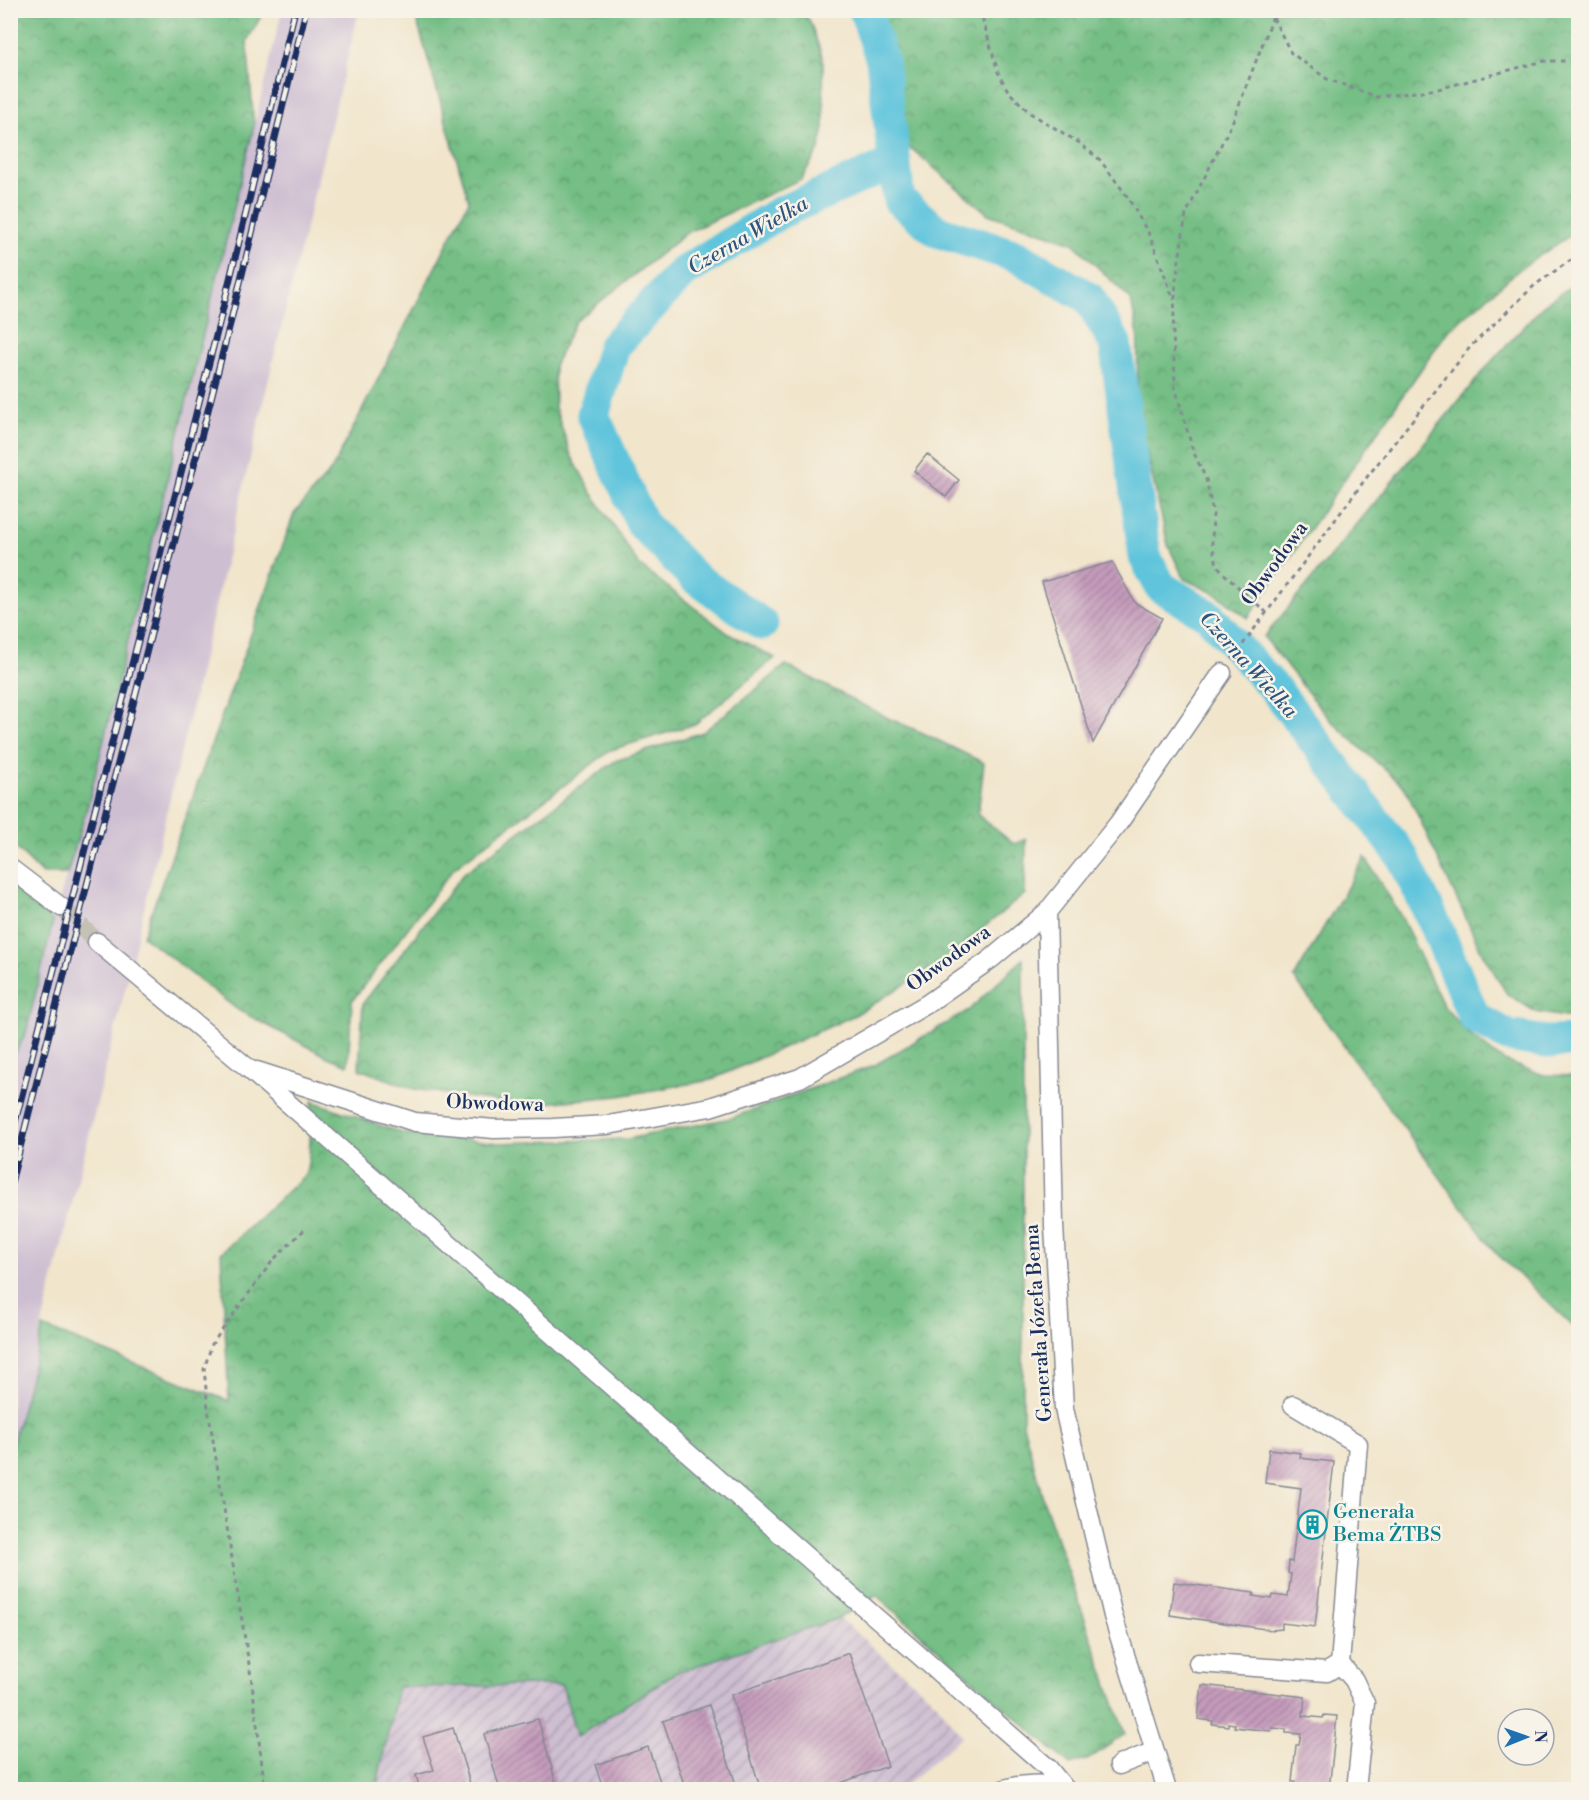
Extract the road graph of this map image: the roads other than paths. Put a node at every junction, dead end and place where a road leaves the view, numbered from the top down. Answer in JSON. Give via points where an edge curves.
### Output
{"nodes":[{"id":1,"x":1222,"y":673,"type":"road end"},
{"id":2,"x":10,"y":868,"type":"edge"},
{"id":3,"x":61,"y":907,"type":"tunnel mouth"},
{"id":4,"x":1047,"y":912,"type":"junction"},
{"id":5,"x":97,"y":942,"type":"tunnel mouth"},
{"id":6,"x":249,"y":1069,"type":"junction"},
{"id":7,"x":1293,"y":1405,"type":"dead end"},
{"id":8,"x":1198,"y":1663,"type":"dead end"},
{"id":9,"x":1340,"y":1664,"type":"junction"},
{"id":10,"x":1155,"y":1751,"type":"junction"},
{"id":11,"x":1119,"y":1765,"type":"dead end"},
{"id":12,"x":1064,"y":1788,"type":"edge"},
{"id":13,"x":1002,"y":1790,"type":"edge"},
{"id":14,"x":1167,"y":1790,"type":"edge"},
{"id":15,"x":1356,"y":1790,"type":"edge"}],
"edges":[{"from":1,"to":4,"type":"street","name":"Obwodowa","via":[[1118,824]]},
{"from":2,"to":3,"type":"street"},
{"from":4,"to":6,"type":"street","name":"Obwodowa","via":[[927,1004],[800,1078],[710,1107],[608,1125],[494,1129],[415,1122]]},
{"from":4,"to":10,"type":"street","name":"Generała Józefa Bema","via":[[1054,1225],[1064,1409],[1113,1616]]},
{"from":5,"to":6,"type":"street","name":"Obwodowa"},
{"from":6,"to":12,"type":"street","via":[[1048,1768]]},
{"from":7,"to":9,"type":"street","via":[[1358,1444]]},
{"from":8,"to":9,"type":"street","via":[[1327,1672]]},
{"from":9,"to":15,"type":"street","via":[[1365,1702]]},
{"from":10,"to":11,"type":"street"},
{"from":10,"to":14,"type":"street","name":"Generała Józefa Bema"},
{"from":12,"to":13,"type":"street","via":[[1040,1784]]}]}
